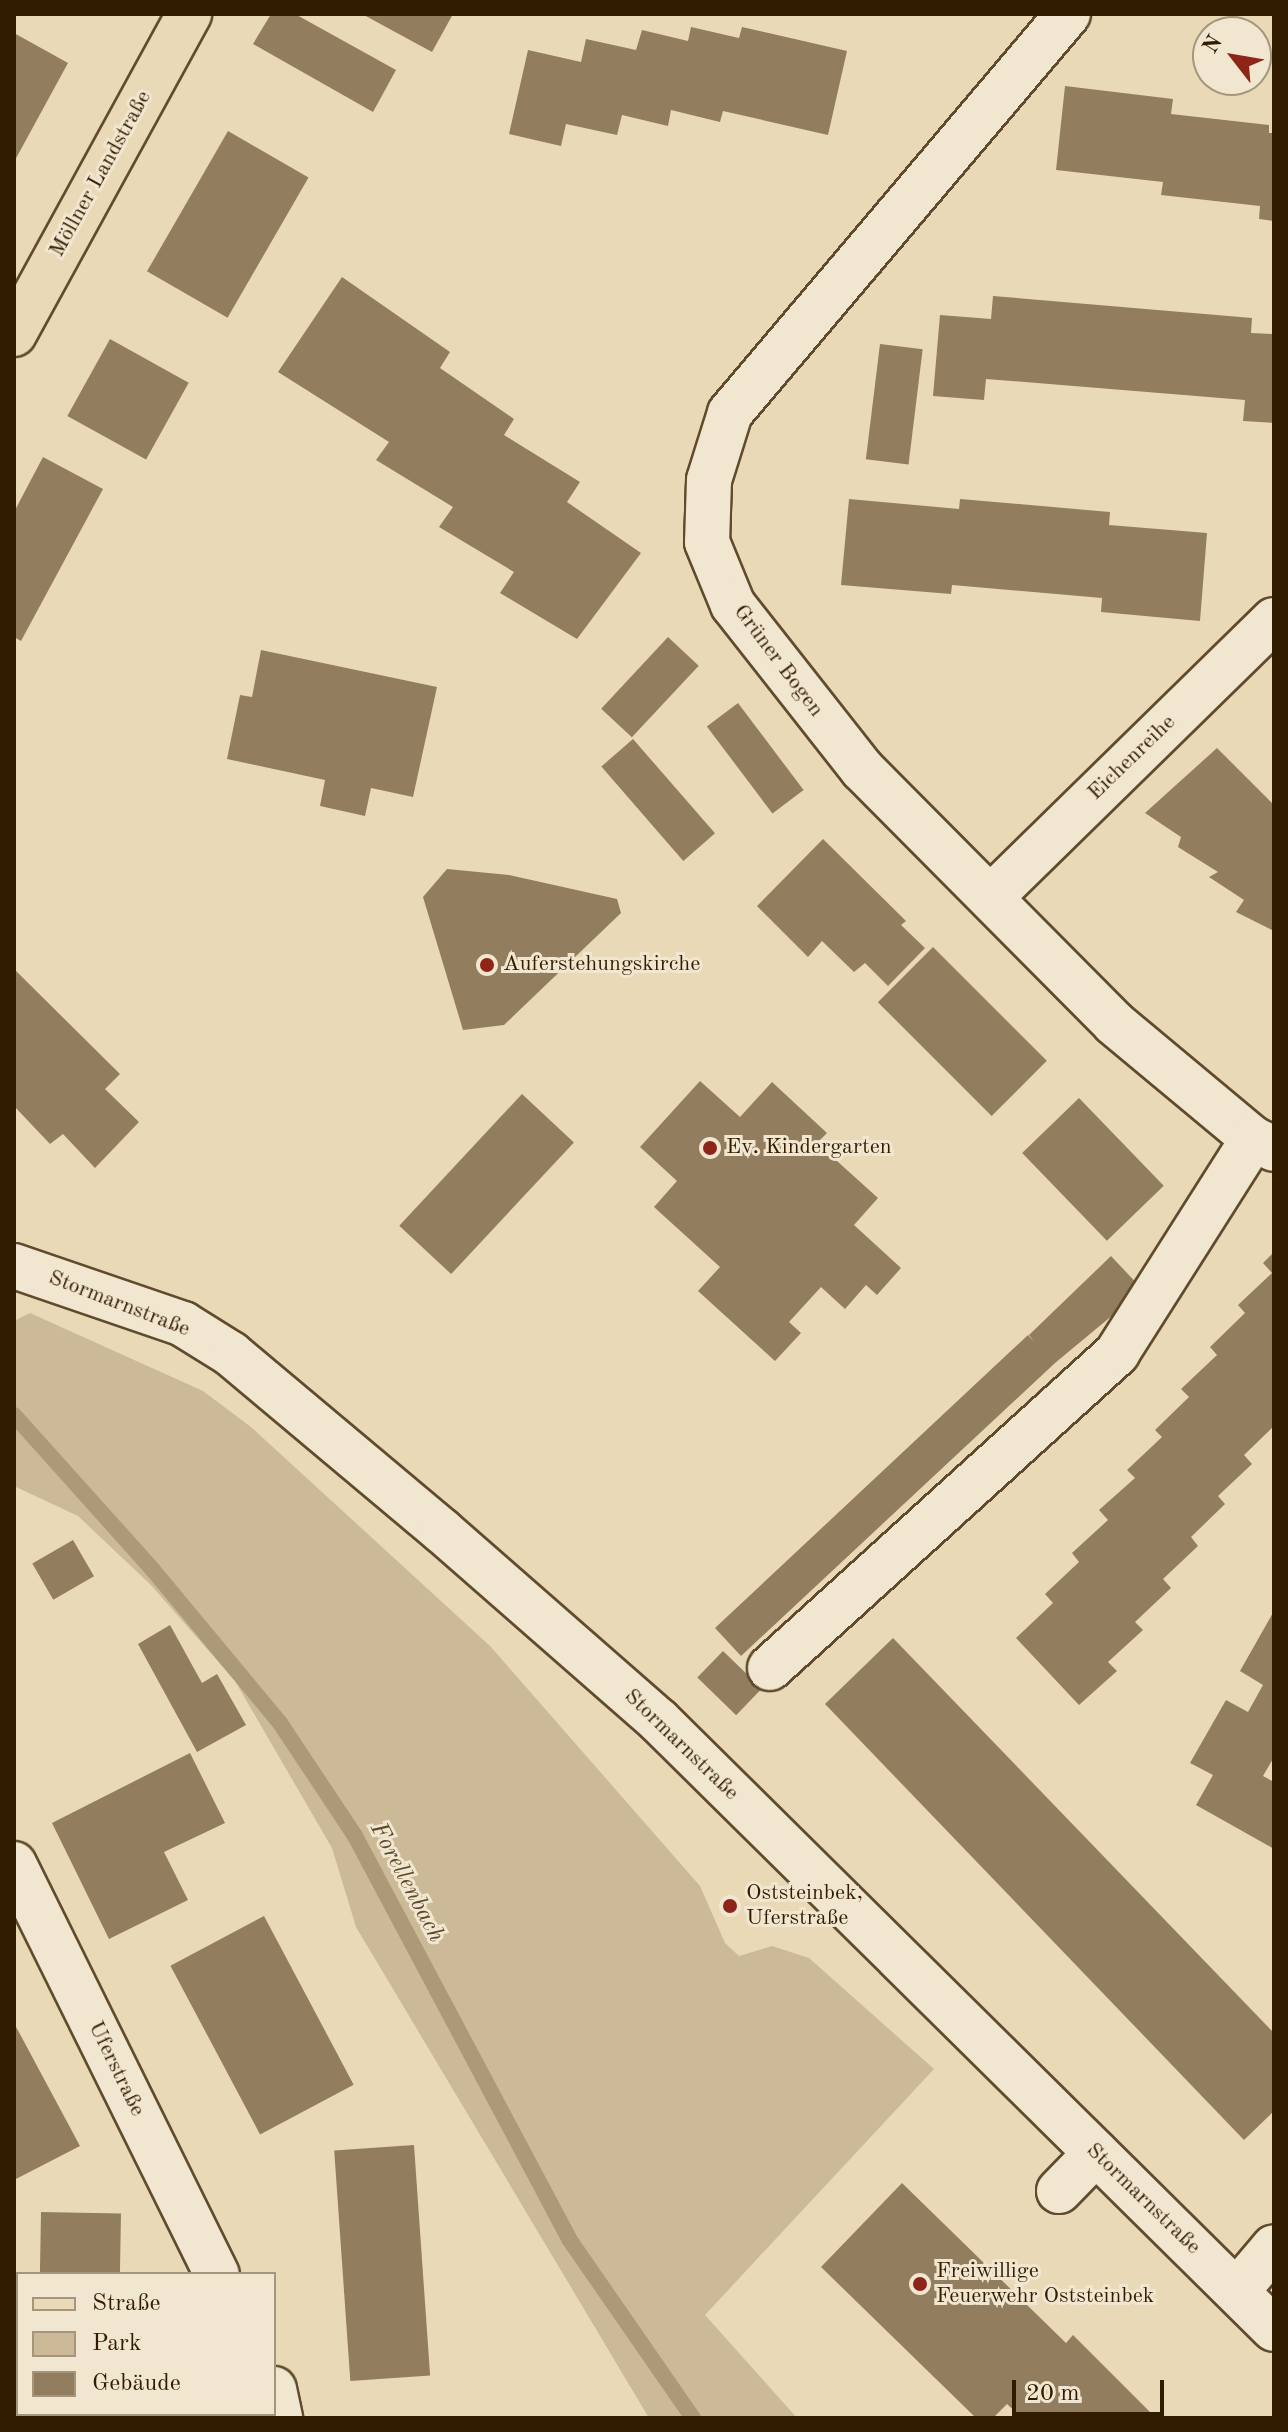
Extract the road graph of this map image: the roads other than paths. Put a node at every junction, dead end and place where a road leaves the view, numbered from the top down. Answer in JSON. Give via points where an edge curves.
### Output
{"nodes":[{"id":1,"x":189,"y":14,"type":"edge"},
{"id":2,"x":1068,"y":14,"type":"edge"},
{"id":3,"x":14,"y":334,"type":"edge"},
{"id":4,"x":1274,"y":620,"type":"edge"},
{"id":5,"x":991,"y":897,"type":"junction"},
{"id":6,"x":1264,"y":1144,"type":"edge"},
{"id":7,"x":14,"y":1266,"type":"edge"},
{"id":8,"x":770,"y":1668,"type":"dead end"},
{"id":9,"x":14,"y":1864,"type":"edge"},
{"id":10,"x":1096,"y":2153,"type":"junction"},
{"id":11,"x":1059,"y":2191,"type":"dead end"},
{"id":12,"x":1274,"y":2247,"type":"edge"},
{"id":13,"x":216,"y":2272,"type":"edge"},
{"id":14,"x":1237,"y":2291,"type":"junction"},
{"id":15,"x":1274,"y":2329,"type":"edge"}],
"edges":[{"from":1,"to":3,"type":"main road","name":"Möllner Landstraße"},
{"from":2,"to":5,"type":"street","name":"Grüner Bogen","via":[[730,413],[709,480],[707,542],[733,605],[862,769]]},
{"from":4,"to":5,"type":"street","name":"Eichenreihe"},
{"from":5,"to":6,"type":"street","name":"Grüner Bogen","via":[[1114,1023]]},
{"from":6,"to":8,"type":"street","via":[[1117,1353]]},
{"from":7,"to":10,"type":"street","name":"Stormarnstraße","via":[[183,1324],[231,1354],[658,1720]]},
{"from":9,"to":13,"type":"street","name":"Uferstraße"},
{"from":10,"to":11,"type":"street"},
{"from":10,"to":14,"type":"street","name":"Stormarnstraße"},
{"from":12,"to":14,"type":"street"},
{"from":14,"to":15,"type":"street","name":"Stormarnstraße"}]}
